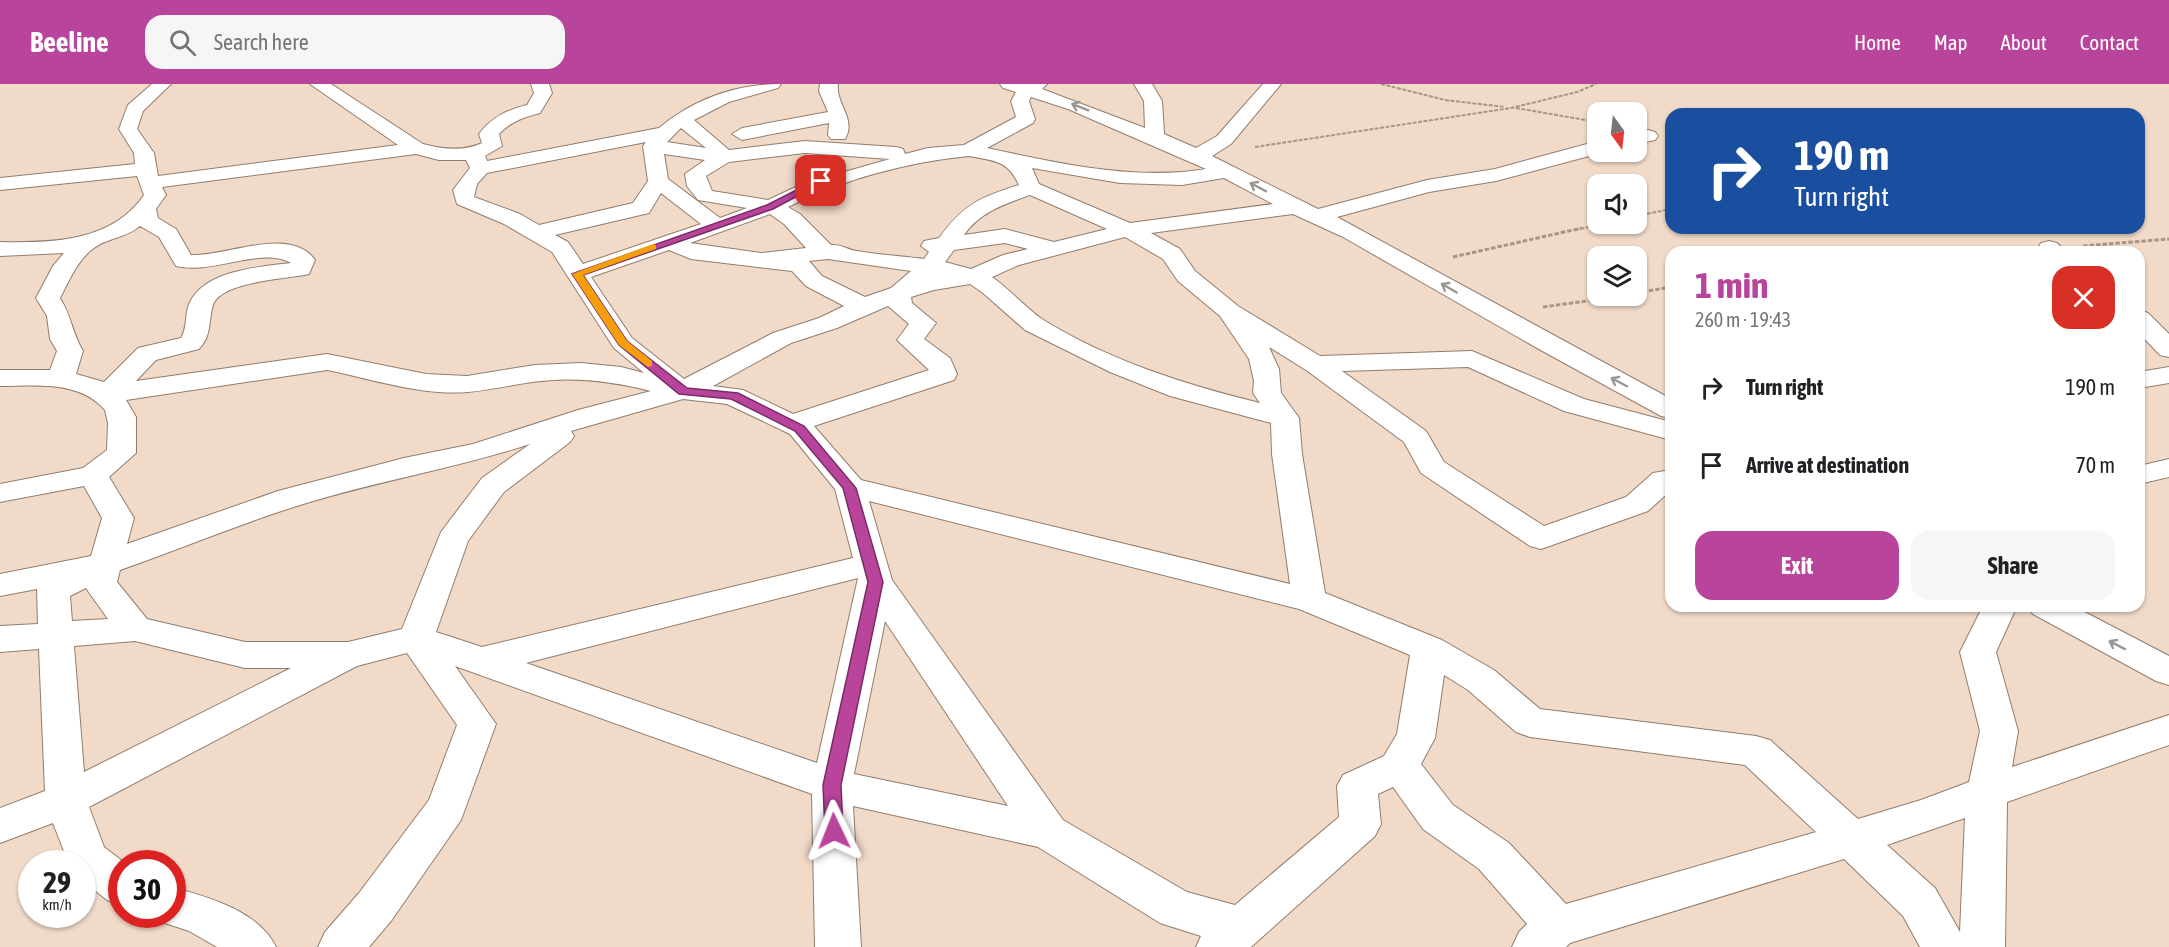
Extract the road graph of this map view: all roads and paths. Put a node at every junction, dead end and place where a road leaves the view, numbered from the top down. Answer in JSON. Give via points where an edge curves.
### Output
{"nodes":[{"id":1,"x":162,"y":84,"type":"edge"},
{"id":2,"x":319,"y":84,"type":"edge"},
{"id":3,"x":540,"y":84,"type":"edge"},
{"id":4,"x":714,"y":84,"type":"edge"},
{"id":5,"x":829,"y":84,"type":"edge"},
{"id":6,"x":1143,"y":84,"type":"edge"},
{"id":7,"x":1272,"y":84,"type":"edge"},
{"id":8,"x":1382,"y":84,"type":"edge"},
{"id":9,"x":1596,"y":84,"type":"edge"},
{"id":10,"x":763,"y":86,"type":"edge"},
{"id":11,"x":1025,"y":86,"type":"edge"},
{"id":12,"x":1511,"y":108,"type":"junction"},
{"id":13,"x":839,"y":116,"type":"junction"},
{"id":14,"x":1587,"y":120,"type":"edge"},
{"id":15,"x":664,"y":134,"type":"junction"},
{"id":16,"x":704,"y":138,"type":"junction"},
{"id":17,"x":1166,"y":143,"type":"junction"},
{"id":18,"x":416,"y":148,"type":"junction"},
{"id":19,"x":838,"y":150,"type":"junction"},
{"id":20,"x":969,"y":150,"type":"junction"},
{"id":21,"x":1587,"y":150,"type":"edge"},
{"id":22,"x":928,"y":154,"type":"junction"},
{"id":23,"x":1197,"y":156,"type":"junction"},
{"id":24,"x":724,"y":157,"type":"junction"},
{"id":25,"x":1006,"y":158,"type":"junction"},
{"id":26,"x":477,"y":161,"type":"junction"},
{"id":27,"x":1227,"y":171,"type":"junction"},
{"id":28,"x":147,"y":176,"type":"junction"},
{"id":29,"x":658,"y":181,"type":"junction"},
{"id":30,"x":0,"y":184,"type":"edge"},
{"id":31,"x":809,"y":188,"type":"junction"},
{"id":32,"x":1031,"y":188,"type":"junction"},
{"id":33,"x":770,"y":207,"type":"junction"},
{"id":34,"x":1296,"y":207,"type":"junction"},
{"id":35,"x":1665,"y":210,"type":"edge"},
{"id":36,"x":147,"y":211,"type":"junction"},
{"id":37,"x":1647,"y":214,"type":"edge"},
{"id":38,"x":1317,"y":216,"type":"junction"},
{"id":39,"x":718,"y":226,"type":"junction"},
{"id":40,"x":1587,"y":227,"type":"edge"},
{"id":41,"x":1128,"y":230,"type":"junction"},
{"id":42,"x":535,"y":234,"type":"junction"},
{"id":43,"x":88,"y":241,"type":"junction"},
{"id":44,"x":669,"y":242,"type":"junction"},
{"id":45,"x":946,"y":245,"type":"junction"},
{"id":46,"x":0,"y":249,"type":"edge"},
{"id":47,"x":1055,"y":249,"type":"junction"},
{"id":48,"x":826,"y":252,"type":"junction"},
{"id":49,"x":762,"y":260,"type":"junction"},
{"id":50,"x":931,"y":266,"type":"junction"},
{"id":51,"x":1412,"y":266,"type":"junction"},
{"id":52,"x":578,"y":274,"type":"junction"},
{"id":53,"x":972,"y":277,"type":"junction"},
{"id":54,"x":1665,"y":288,"type":"edge"},
{"id":55,"x":1647,"y":292,"type":"edge"},
{"id":56,"x":899,"y":294,"type":"junction"},
{"id":57,"x":1587,"y":301,"type":"edge"},
{"id":58,"x":863,"y":306,"type":"junction"},
{"id":59,"x":1229,"y":311,"type":"junction"},
{"id":60,"x":1493,"y":313,"type":"junction"},
{"id":61,"x":2145,"y":324,"type":"edge"},
{"id":62,"x":2145,"y":332,"type":"edge"},
{"id":63,"x":2166,"y":346,"type":"edge"},
{"id":64,"x":1315,"y":364,"type":"junction"},
{"id":65,"x":2169,"y":375,"type":"edge"},
{"id":66,"x":61,"y":377,"type":"junction"},
{"id":67,"x":0,"y":378,"type":"edge"},
{"id":68,"x":2145,"y":379,"type":"edge"},
{"id":69,"x":684,"y":392,"type":"junction"},
{"id":70,"x":106,"y":396,"type":"junction"},
{"id":71,"x":1665,"y":407,"type":"edge"},
{"id":72,"x":588,"y":417,"type":"junction"},
{"id":73,"x":1285,"y":418,"type":"junction"},
{"id":74,"x":791,"y":424,"type":"junction"},
{"id":75,"x":1665,"y":429,"type":"edge"},
{"id":76,"x":2169,"y":468,"type":"edge"},
{"id":77,"x":2145,"y":474,"type":"edge"},
{"id":78,"x":93,"y":476,"type":"junction"},
{"id":79,"x":2145,"y":476,"type":"edge"},
{"id":80,"x":2169,"y":477,"type":"edge"},
{"id":81,"x":1665,"y":480,"type":"edge"},
{"id":82,"x":850,"y":488,"type":"junction"},
{"id":83,"x":0,"y":493,"type":"edge"},
{"id":84,"x":105,"y":564,"type":"junction"},
{"id":85,"x":874,"y":573,"type":"junction"},
{"id":86,"x":0,"y":585,"type":"edge"},
{"id":87,"x":1309,"y":600,"type":"junction"},
{"id":88,"x":1997,"y":612,"type":"edge"},
{"id":89,"x":2056,"y":612,"type":"edge"},
{"id":90,"x":135,"y":629,"type":"junction"},
{"id":91,"x":57,"y":634,"type":"junction"},
{"id":92,"x":416,"y":638,"type":"junction"},
{"id":93,"x":0,"y":639,"type":"edge"},
{"id":94,"x":1429,"y":649,"type":"junction"},
{"id":95,"x":348,"y":655,"type":"junction"},
{"id":96,"x":480,"y":661,"type":"junction"},
{"id":97,"x":2169,"y":672,"type":"edge"},
{"id":98,"x":2169,"y":730,"type":"edge"},
{"id":99,"x":1400,"y":766,"type":"junction"},
{"id":100,"x":832,"y":785,"type":"junction"},
{"id":101,"x":1987,"y":792,"type":"junction"},
{"id":102,"x":66,"y":800,"type":"junction"},
{"id":103,"x":0,"y":826,"type":"edge"},
{"id":104,"x":1048,"y":832,"type":"junction"},
{"id":105,"x":1852,"y":839,"type":"junction"},
{"id":106,"x":108,"y":875,"type":"edge"},
{"id":107,"x":186,"y":910,"type":"edge"},
{"id":108,"x":1546,"y":936,"type":"edge"},
{"id":109,"x":1230,"y":937,"type":"edge"},
{"id":110,"x":253,"y":947,"type":"edge"},
{"id":111,"x":341,"y":947,"type":"edge"},
{"id":112,"x":838,"y":947,"type":"edge"},
{"id":113,"x":1944,"y":947,"type":"edge"},
{"id":114,"x":1982,"y":947,"type":"edge"}],
"edges":[{"from":1,"to":28,"type":"street","via":[[134,109],[128,129],[144,153]]},
{"from":2,"to":18,"type":"street"},
{"from":3,"to":26,"type":"street","via":[[543,93],[534,109],[498,122],[489,134],[492,146]]},
{"from":4,"to":10,"type":"street"},
{"from":5,"to":13,"type":"street","via":[[828,91]]},
{"from":6,"to":17,"type":"street","via":[[1153,101],[1155,136]]},
{"from":7,"to":23,"type":"street","via":[[1224,140]]},
{"from":8,"to":12,"type":"path","via":[[1445,100]]},
{"from":9,"to":12,"type":"path"},
{"from":10,"to":15,"type":"street","via":[[703,106]]},
{"from":17,"to":11,"type":"street","one_way":true},
{"from":11,"to":20,"type":"street","via":[[1020,104],[1026,119]]},
{"from":12,"to":14,"type":"path"},
{"from":12,"to":23,"type":"path"},
{"from":13,"to":16,"type":"street","via":[[757,133]]},
{"from":13,"to":19,"type":"street"},
{"from":15,"to":16,"type":"street"},
{"from":15,"to":24,"type":"street"},
{"from":15,"to":26,"type":"street","via":[[524,158]]},
{"from":15,"to":29,"type":"street"},
{"from":16,"to":24,"type":"street"},
{"from":17,"to":23,"type":"street"},
{"from":18,"to":26,"type":"street"},
{"from":18,"to":28,"type":"street"},
{"from":19,"to":22,"type":"street"},
{"from":19,"to":24,"type":"street","via":[[805,147]]},
{"from":19,"to":31,"type":"street","via":[[847,165]]},
{"from":20,"to":22,"type":"street"},
{"from":20,"to":25,"type":"street"},
{"from":21,"to":38,"type":"street","via":[[1496,175],[1427,186]]},
{"from":22,"to":31,"type":"street"},
{"from":23,"to":27,"type":"street"},
{"from":24,"to":33,"type":"street","via":[[695,174],[697,186],[705,196]]},
{"from":25,"to":27,"type":"street","via":[[1120,177],[1182,179]]},
{"from":25,"to":32,"type":"street","via":[[1020,167]]},
{"from":26,"to":42,"type":"street","via":[[462,190],[464,200],[512,219]]},
{"from":34,"to":27,"type":"street","one_way":true},
{"from":28,"to":30,"type":"street"},
{"from":28,"to":36,"type":"street","via":[[155,195]]},
{"from":29,"to":39,"type":"street"},
{"from":29,"to":42,"type":"street","via":[[641,208]]},
{"from":31,"to":33,"type":"street"},
{"from":32,"to":41,"type":"street"},
{"from":32,"to":45,"type":"street","via":[[995,200],[965,218]]},
{"from":33,"to":39,"type":"street"},
{"from":33,"to":48,"type":"street","via":[[791,218]]},
{"from":34,"to":38,"type":"street"},
{"from":34,"to":41,"type":"street"},
{"from":35,"to":37,"type":"path"},
{"from":36,"to":43,"type":"street","via":[[110,235]]},
{"from":36,"to":70,"type":"street","via":[[147,221],[166,228],[184,261],[280,249],[303,260],[301,269],[244,277],[212,292],[201,304],[195,340],[147,354]]},
{"from":38,"to":51,"type":"street"},
{"from":39,"to":44,"type":"street"},
{"from":40,"to":51,"type":"path"},
{"from":41,"to":47,"type":"street"},
{"from":41,"to":59,"type":"street","via":[[1172,254],[1186,276]]},
{"from":42,"to":52,"type":"street","via":[[560,247]]},
{"from":43,"to":46,"type":"street"},
{"from":43,"to":66,"type":"street","via":[[64,266],[48,298],[59,316],[63,339],[70,351]]},
{"from":44,"to":49,"type":"street","via":[[691,252]]},
{"from":44,"to":52,"type":"street"},
{"from":45,"to":47,"type":"street","via":[[1005,236]]},
{"from":45,"to":48,"type":"street"},
{"from":45,"to":50,"type":"street"},
{"from":47,"to":53,"type":"street","via":[[1011,260]]},
{"from":48,"to":49,"type":"street"},
{"from":48,"to":50,"type":"street"},
{"from":49,"to":58,"type":"street","via":[[799,265],[814,281]]},
{"from":50,"to":53,"type":"street"},
{"from":50,"to":56,"type":"street"},
{"from":60,"to":51,"type":"street","one_way":true},
{"from":52,"to":69,"type":"street","via":[[623,343]]},
{"from":53,"to":56,"type":"street","via":[[930,283]]},
{"from":53,"to":73,"type":"street","via":[[994,289],[1040,329],[1115,366],[1179,389]]},
{"from":54,"to":55,"type":"path"},
{"from":56,"to":58,"type":"street"},
{"from":56,"to":74,"type":"street","via":[[900,306],[923,323],[910,340],[941,364],[944,374]]},
{"from":57,"to":60,"type":"path"},
{"from":58,"to":69,"type":"street","via":[[782,338]]},
{"from":59,"to":64,"type":"street"},
{"from":59,"to":73,"type":"street","via":[[1264,359],[1268,393]]},
{"from":71,"to":60,"type":"street","one_way":true},
{"from":61,"to":63,"type":"street"},
{"from":62,"to":63,"type":"street"},
{"from":64,"to":75,"type":"street","via":[[1472,359],[1574,405]]},
{"from":64,"to":81,"type":"street","via":[[1416,437],[1432,467],[1541,539],[1637,504]]},
{"from":65,"to":68,"type":"street"},
{"from":66,"to":67,"type":"street"},
{"from":66,"to":70,"type":"street"},
{"from":69,"to":70,"type":"street","via":[[621,375],[581,371],[456,383],[426,382],[327,362]]},
{"from":69,"to":72,"type":"street"},
{"from":69,"to":74,"type":"street","via":[[733,396]]},
{"from":70,"to":78,"type":"street","via":[[119,407],[121,453]]},
{"from":72,"to":84,"type":"street","via":[[480,451],[290,498]]},
{"from":72,"to":92,"type":"street","via":[[493,485],[452,539]]},
{"from":73,"to":87,"type":"street"},
{"from":74,"to":82,"type":"street","via":[[800,428]]},
{"from":76,"to":77,"type":"street"},
{"from":78,"to":83,"type":"street"},
{"from":78,"to":84,"type":"street","via":[[118,518]]},
{"from":79,"to":80,"type":"street"},
{"from":82,"to":85,"type":"street"},
{"from":82,"to":87,"type":"street"},
{"from":84,"to":86,"type":"street"},
{"from":84,"to":90,"type":"street","via":[[100,583]]},
{"from":84,"to":91,"type":"street","via":[[53,591]]},
{"from":85,"to":96,"type":"street"},
{"from":85,"to":100,"type":"street"},
{"from":85,"to":104,"type":"street"},
{"from":87,"to":94,"type":"street"},
{"from":88,"to":101,"type":"street","via":[[1978,652],[1999,731]]},
{"from":97,"to":89,"type":"street","one_way":true},
{"from":90,"to":91,"type":"street"},
{"from":90,"to":95,"type":"street","via":[[245,655]]},
{"from":91,"to":93,"type":"street"},
{"from":91,"to":102,"type":"street"},
{"from":92,"to":95,"type":"street"},
{"from":92,"to":96,"type":"street"},
{"from":92,"to":111,"type":"street","via":[[477,724],[446,808],[375,907]]},
{"from":94,"to":99,"type":"street","via":[[1416,738]]},
{"from":94,"to":105,"type":"street","via":[[1481,680],[1530,722],[1756,751]]},
{"from":95,"to":102,"type":"street"},
{"from":96,"to":100,"type":"street"},
{"from":98,"to":101,"type":"street"},
{"from":99,"to":108,"type":"street","via":[[1438,817],[1494,856]]},
{"from":99,"to":109,"type":"street","via":[[1357,786],[1360,824]]},
{"from":100,"to":104,"type":"street"},
{"from":100,"to":112,"type":"street"},
{"from":101,"to":105,"type":"street"},
{"from":101,"to":114,"type":"street"},
{"from":102,"to":103,"type":"street"},
{"from":102,"to":106,"type":"street","via":[[87,858]]},
{"from":104,"to":109,"type":"street"},
{"from":105,"to":108,"type":"street","via":[[1602,915]]},
{"from":105,"to":113,"type":"street","via":[[1919,902]]},
{"from":107,"to":110,"type":"street","via":[[237,934]]}]}
